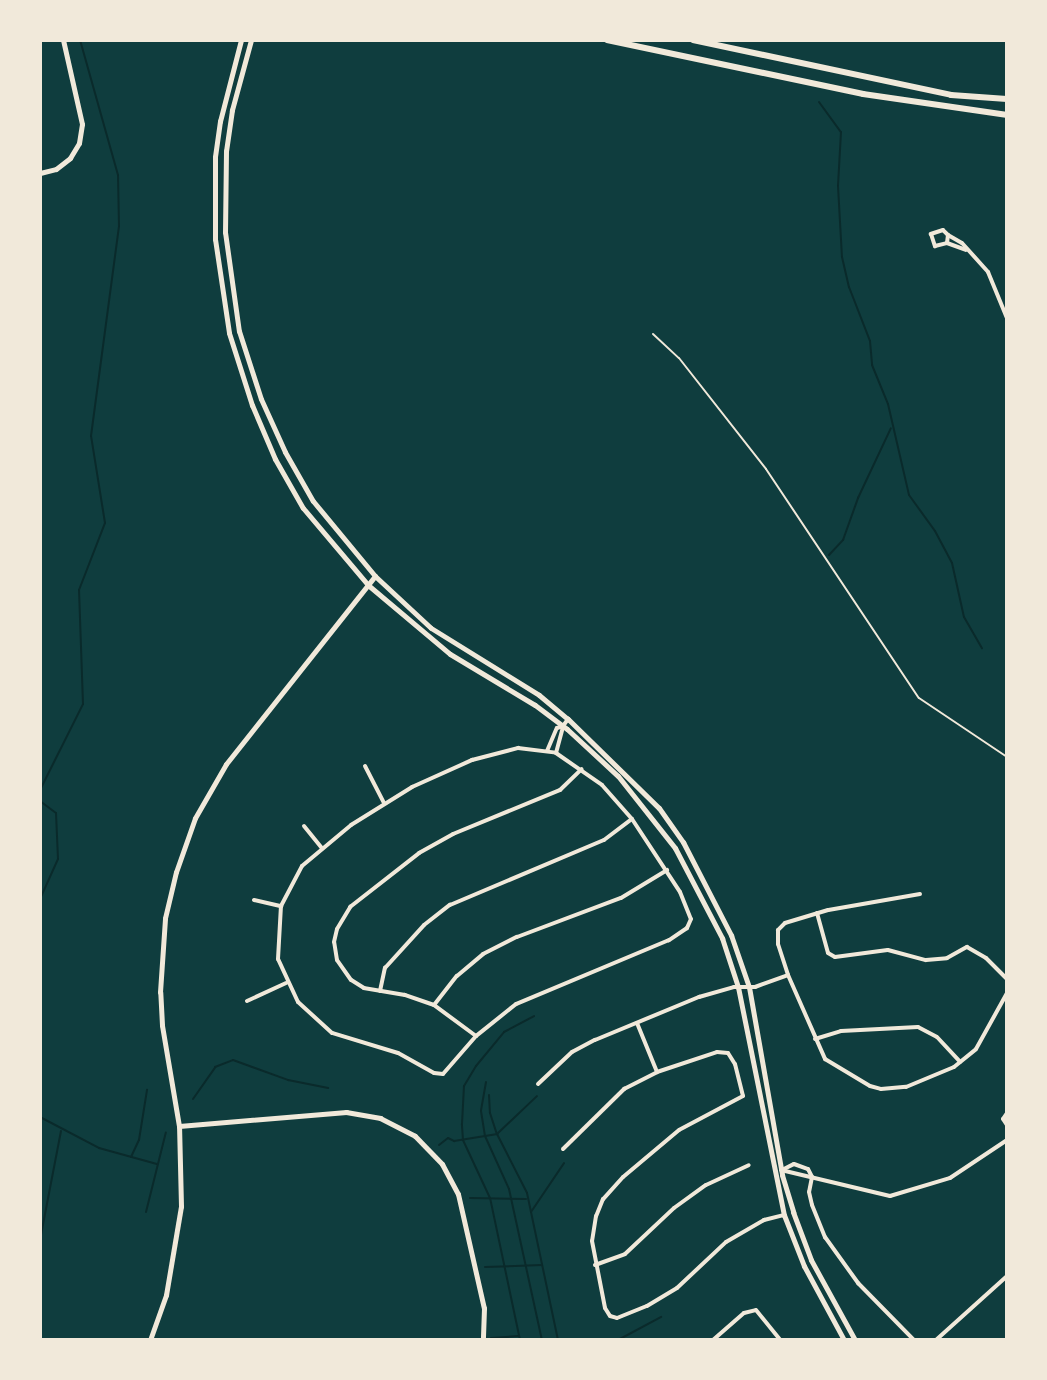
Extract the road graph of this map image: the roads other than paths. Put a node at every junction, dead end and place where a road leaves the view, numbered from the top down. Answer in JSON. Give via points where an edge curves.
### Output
{"nodes":[{"id":1,"x":63,"y":40,"type":"edge"},
{"id":2,"x":241,"y":40,"type":"edge"},
{"id":3,"x":251,"y":40,"type":"edge"},
{"id":4,"x":607,"y":40,"type":"edge"},
{"id":5,"x":693,"y":40,"type":"edge"},
{"id":6,"x":1007,"y":99,"type":"edge"},
{"id":7,"x":1007,"y":115,"type":"edge"},
{"id":8,"x":40,"y":173,"type":"edge"},
{"id":9,"x":948,"y":235,"type":"junction"},
{"id":10,"x":947,"y":243,"type":"junction"},
{"id":11,"x":966,"y":250,"type":"junction"},
{"id":12,"x":1007,"y":317,"type":"edge"},
{"id":13,"x":375,"y":576,"type":"junction"},
{"id":14,"x":368,"y":585,"type":"junction"},
{"id":15,"x":568,"y":719,"type":"junction"},
{"id":16,"x":563,"y":726,"type":"junction"},
{"id":17,"x":551,"y":752,"type":"junction"},
{"id":18,"x":365,"y":766,"type":"dead end"},
{"id":19,"x":582,"y":769,"type":"junction"},
{"id":20,"x":384,"y":803,"type":"junction"},
{"id":21,"x":632,"y":819,"type":"junction"},
{"id":22,"x":304,"y":826,"type":"dead end"},
{"id":23,"x":322,"y":848,"type":"junction"},
{"id":24,"x":667,"y":870,"type":"junction"},
{"id":25,"x":920,"y":894,"type":"dead end"},
{"id":26,"x":254,"y":900,"type":"dead end"},
{"id":27,"x":281,"y":906,"type":"junction"},
{"id":28,"x":817,"y":913,"type":"junction"},
{"id":29,"x":788,"y":975,"type":"junction"},
{"id":30,"x":1007,"y":979,"type":"edge"},
{"id":31,"x":286,"y":983,"type":"junction"},
{"id":32,"x":738,"y":987,"type":"junction"},
{"id":33,"x":749,"y":987,"type":"junction"},
{"id":34,"x":380,"y":991,"type":"junction"},
{"id":35,"x":1007,"y":993,"type":"edge"},
{"id":36,"x":247,"y":1001,"type":"dead end"},
{"id":37,"x":434,"y":1005,"type":"junction"},
{"id":38,"x":637,"y":1023,"type":"junction"},
{"id":39,"x":476,"y":1036,"type":"junction"},
{"id":40,"x":815,"y":1039,"type":"junction"},
{"id":41,"x":960,"y":1062,"type":"junction"},
{"id":42,"x":657,"y":1072,"type":"junction"},
{"id":43,"x":538,"y":1084,"type":"dead end"},
{"id":44,"x":1007,"y":1113,"type":"edge"},
{"id":45,"x":1007,"y":1125,"type":"edge"},
{"id":46,"x":179,"y":1126,"type":"junction"},
{"id":47,"x":1007,"y":1140,"type":"edge"},
{"id":48,"x":563,"y":1149,"type":"dead end"},
{"id":49,"x":749,"y":1165,"type":"dead end"},
{"id":50,"x":781,"y":1170,"type":"junction"},
{"id":51,"x":774,"y":1171,"type":"junction"},
{"id":52,"x":812,"y":1177,"type":"junction"},
{"id":53,"x":793,"y":1212,"type":"junction"},
{"id":54,"x":784,"y":1215,"type":"junction"},
{"id":55,"x":595,"y":1265,"type":"junction"},
{"id":56,"x":1007,"y":1276,"type":"edge"},
{"id":57,"x":150,"y":1340,"type":"edge"},
{"id":58,"x":483,"y":1340,"type":"edge"},
{"id":59,"x":713,"y":1340,"type":"edge"},
{"id":60,"x":780,"y":1340,"type":"edge"},
{"id":61,"x":844,"y":1340,"type":"edge"},
{"id":62,"x":855,"y":1340,"type":"edge"},
{"id":63,"x":914,"y":1340,"type":"edge"},
{"id":64,"x":936,"y":1340,"type":"edge"}],
"edges":[{"from":1,"to":8,"type":"main road","via":[[82,124],[79,143],[56,169]]},
{"from":2,"to":14,"type":"main road","via":[[220,121],[213,196],[229,333],[275,459],[303,508]]},
{"from":3,"to":13,"type":"main road","via":[[232,110],[223,189],[230,292],[239,331],[285,452],[313,501]]},
{"from":4,"to":7,"type":"highway","via":[[863,94]]},
{"from":5,"to":6,"type":"highway","via":[[951,95]]},
{"from":9,"to":10,"type":"street"},
{"from":9,"to":10,"type":"street","via":[[936,230],[930,238],[935,246]]},
{"from":9,"to":11,"type":"street"},
{"from":10,"to":11,"type":"street"},
{"from":11,"to":12,"type":"street","via":[[988,272]]},
{"from":13,"to":14,"type":"main road"},
{"from":13,"to":15,"type":"main road","via":[[431,628]]},
{"from":14,"to":16,"type":"main road","via":[[450,654]]},
{"from":14,"to":46,"type":"main road","via":[[226,764],[195,818],[180,859],[165,918],[160,992]]},
{"from":15,"to":16,"type":"street"},
{"from":15,"to":33,"type":"main road","via":[[659,808],[683,842],[731,935]]},
{"from":16,"to":17,"type":"street"},
{"from":16,"to":17,"type":"street","via":[[557,728]]},
{"from":16,"to":32,"type":"main road","via":[[618,776],[675,848],[722,938]]},
{"from":17,"to":19,"type":"street"},
{"from":17,"to":20,"type":"street","via":[[495,752]]},
{"from":18,"to":20,"type":"street"},
{"from":19,"to":21,"type":"street"},
{"from":19,"to":34,"type":"street","via":[[560,790],[419,853],[350,907],[337,929],[337,960],[351,980]]},
{"from":20,"to":23,"type":"street"},
{"from":21,"to":24,"type":"street"},
{"from":21,"to":34,"type":"street","via":[[604,840],[450,905],[385,968]]},
{"from":22,"to":23,"type":"street"},
{"from":23,"to":27,"type":"street","via":[[302,866]]},
{"from":24,"to":37,"type":"street","via":[[621,898],[483,954]]},
{"from":24,"to":39,"type":"street","via":[[691,919],[682,933],[516,1004]]},
{"from":25,"to":28,"type":"street"},
{"from":26,"to":27,"type":"street"},
{"from":27,"to":31,"type":"street","via":[[278,959]]},
{"from":28,"to":29,"type":"street","via":[[778,930]]},
{"from":28,"to":30,"type":"street","via":[[828,953],[835,957],[888,950],[926,960],[947,958],[967,947]]},
{"from":29,"to":33,"type":"street"},
{"from":29,"to":40,"type":"street"},
{"from":31,"to":36,"type":"street"},
{"from":31,"to":39,"type":"street","via":[[316,1022],[332,1033],[398,1053],[437,1074],[444,1073]]},
{"from":32,"to":33,"type":"street"},
{"from":32,"to":38,"type":"street"},
{"from":32,"to":51,"type":"main road"},
{"from":33,"to":50,"type":"main road"},
{"from":34,"to":37,"type":"street"},
{"from":35,"to":41,"type":"street","via":[[976,1049]]},
{"from":37,"to":39,"type":"street"},
{"from":38,"to":42,"type":"street"},
{"from":38,"to":43,"type":"street","via":[[572,1052]]},
{"from":40,"to":41,"type":"street","via":[[841,1031],[918,1027],[937,1037]]},
{"from":40,"to":41,"type":"street","via":[[833,1066],[881,1089],[906,1087]]},
{"from":42,"to":48,"type":"street","via":[[624,1089]]},
{"from":42,"to":55,"type":"street","via":[[728,1053],[743,1096],[679,1130],[613,1188],[596,1216]]},
{"from":44,"to":45,"type":"street"},
{"from":46,"to":57,"type":"main road","via":[[180,1227]]},
{"from":46,"to":58,"type":"main road","via":[[346,1112],[380,1118],[415,1136],[442,1164],[458,1194],[484,1308]]},
{"from":47,"to":52,"type":"street","via":[[950,1178],[890,1196]]},
{"from":49,"to":55,"type":"street","via":[[706,1185],[625,1254]]},
{"from":50,"to":51,"type":"main road"},
{"from":50,"to":52,"type":"street"},
{"from":50,"to":52,"type":"street","via":[[801,1164]]},
{"from":50,"to":53,"type":"main road"},
{"from":51,"to":54,"type":"main road"},
{"from":52,"to":63,"type":"street","via":[[812,1205],[825,1237],[858,1283]]},
{"from":53,"to":54,"type":"main road"},
{"from":53,"to":62,"type":"main road","via":[[811,1260]]},
{"from":54,"to":55,"type":"street","via":[[726,1242],[677,1288],[617,1318],[605,1308]]},
{"from":54,"to":61,"type":"main road","via":[[804,1266]]},
{"from":56,"to":64,"type":"street"},
{"from":59,"to":60,"type":"street","via":[[744,1313],[756,1310]]}]}
